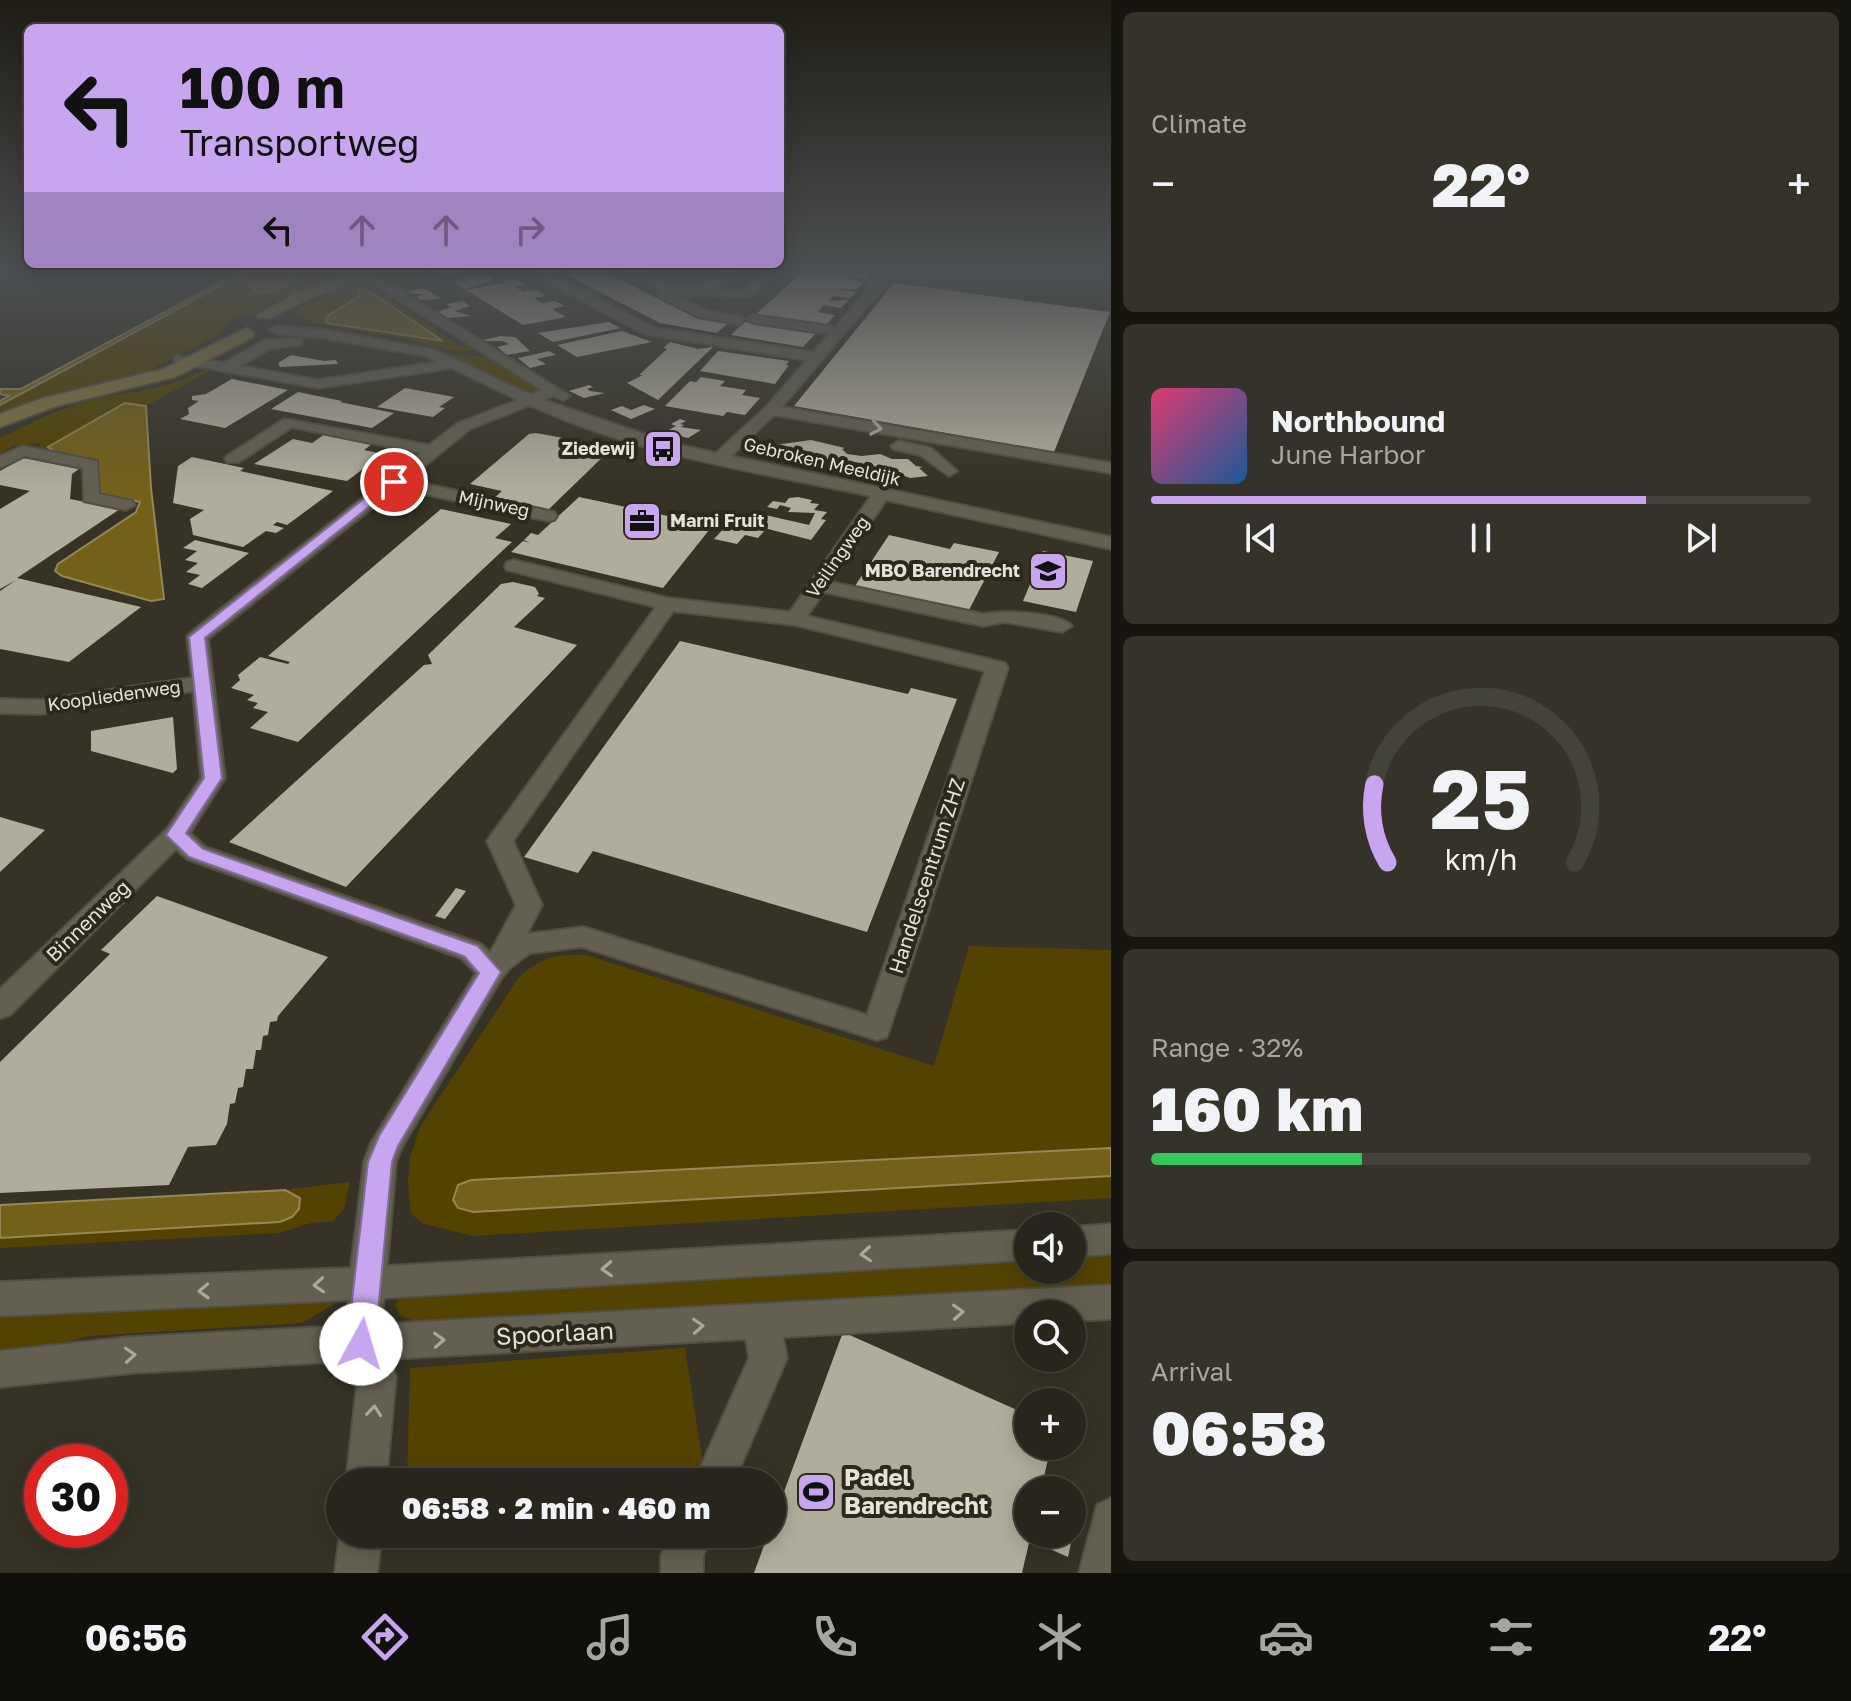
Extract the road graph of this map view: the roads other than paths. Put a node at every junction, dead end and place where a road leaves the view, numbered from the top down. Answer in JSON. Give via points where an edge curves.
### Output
{"nodes":[{"id":1,"x":224,"y":340,"type":"edge"},
{"id":2,"x":365,"y":340,"type":"edge"},
{"id":3,"x":479,"y":340,"type":"edge"},
{"id":4,"x":706,"y":340,"type":"edge"},
{"id":5,"x":830,"y":340,"type":"edge"},
{"id":6,"x":716,"y":342,"type":"joint"},
{"id":7,"x":815,"y":357,"type":"junction"},
{"id":8,"x":186,"y":360,"type":"junction"},
{"id":9,"x":455,"y":364,"type":"junction"},
{"id":10,"x":227,"y":367,"type":"junction"},
{"id":11,"x":420,"y":369,"type":"junction"},
{"id":12,"x":553,"y":391,"type":"junction"},
{"id":13,"x":530,"y":401,"type":"junction"},
{"id":14,"x":766,"y":415,"type":"junction"},
{"id":15,"x":0,"y":421,"type":"edge"},
{"id":16,"x":687,"y":445,"type":"dead end"},
{"id":17,"x":433,"y":451,"type":"junction"},
{"id":18,"x":233,"y":459,"type":"dead end"},
{"id":19,"x":719,"y":459,"type":"junction"},
{"id":20,"x":0,"y":463,"type":"edge"},
{"id":21,"x":1111,"y":468,"type":"edge"},
{"id":22,"x":949,"y":471,"type":"dead end"},
{"id":23,"x":394,"y":482,"type":"junction"},
{"id":24,"x":881,"y":495,"type":"junction"},
{"id":25,"x":126,"y":505,"type":"dead end"},
{"id":26,"x":548,"y":516,"type":"dead end"},
{"id":27,"x":1110,"y":536,"type":"edge"},
{"id":28,"x":514,"y":566,"type":"dead end"},
{"id":29,"x":819,"y":585,"type":"junction"},
{"id":30,"x":668,"y":604,"type":"junction"},
{"id":31,"x":795,"y":619,"type":"junction"},
{"id":32,"x":1062,"y":626,"type":"dead end"},
{"id":33,"x":203,"y":683,"type":"junction"},
{"id":34,"x":0,"y":706,"type":"edge"},
{"id":35,"x":176,"y":835,"type":"junction"},
{"id":36,"x":496,"y":964,"type":"junction"},
{"id":37,"x":0,"y":1007,"type":"edge"},
{"id":38,"x":1111,"y":1239,"type":"edge"},
{"id":39,"x":1086,"y":1241,"type":"edge"},
{"id":40,"x":1014,"y":1246,"type":"edge"},
{"id":41,"x":368,"y":1281,"type":"junction"},
{"id":42,"x":0,"y":1299,"type":"edge"},
{"id":43,"x":1111,"y":1302,"type":"edge"},
{"id":44,"x":762,"y":1323,"type":"junction"},
{"id":45,"x":361,"y":1344,"type":"junction"},
{"id":46,"x":0,"y":1369,"type":"edge"},
{"id":47,"x":367,"y":1468,"type":"edge"},
{"id":48,"x":720,"y":1468,"type":"edge"},
{"id":49,"x":1111,"y":1519,"type":"edge"},
{"id":50,"x":359,"y":1548,"type":"edge"},
{"id":51,"x":685,"y":1548,"type":"edge"},
{"id":52,"x":356,"y":1573,"type":"edge"},
{"id":53,"x":682,"y":1573,"type":"edge"},
{"id":54,"x":1100,"y":1573,"type":"edge"}],
"edges":[{"from":1,"to":8,"type":"main road"},
{"from":2,"to":9,"type":"street","name":"Gebroken Meeldijk","via":[[413,348]]},
{"from":3,"to":12,"type":"street"},
{"from":4,"to":6,"type":"street"},
{"from":5,"to":7,"type":"street"},
{"from":6,"to":7,"type":"street"},
{"from":7,"to":14,"type":"street"},
{"from":8,"to":10,"type":"street"},
{"from":8,"to":15,"type":"main road"},
{"from":9,"to":11,"type":"street"},
{"from":9,"to":13,"type":"street","name":"Gebroken Meeldijk"},
{"from":10,"to":11,"type":"street","via":[[318,384]]},
{"from":10,"to":11,"type":"street","via":[[268,344],[302,342],[393,358]]},
{"from":12,"to":13,"type":"street"},
{"from":12,"to":16,"type":"street","via":[[604,416]]},
{"from":13,"to":17,"type":"street","name":"Koopliedenweg","via":[[464,426]]},
{"from":13,"to":19,"type":"street","name":"Gebroken Meeldijk","via":[[610,431]]},
{"from":14,"to":19,"type":"street"},
{"from":14,"to":21,"type":"street","one_way":true},
{"from":14,"to":22,"type":"street","via":[[925,451]]},
{"from":17,"to":18,"type":"street","via":[[289,422]]},
{"from":17,"to":23,"type":"street","name":"Koopliedenweg"},
{"from":19,"to":24,"type":"street","name":"Gebroken Meeldijk"},
{"from":20,"to":25,"type":"street","via":[[23,451],[91,465],[90,497]]},
{"from":23,"to":26,"type":"street","name":"Mijnweg"},
{"from":23,"to":33,"type":"street","name":"Koopliedenweg","via":[[197,637]]},
{"from":24,"to":27,"type":"street","name":"Gebroken Meeldijk"},
{"from":24,"to":29,"type":"street","name":"Veilingweg"},
{"from":28,"to":30,"type":"street","name":"Handelscentrum ZHZ"},
{"from":29,"to":31,"type":"street","name":"Veilingweg"},
{"from":29,"to":32,"type":"street","via":[[983,620],[1004,616]]},
{"from":30,"to":31,"type":"street","name":"Handelscentrum ZHZ"},
{"from":30,"to":36,"type":"street","via":[[500,841],[529,905]]},
{"from":31,"to":36,"type":"street","name":"Handelscentrum ZHZ","via":[[997,668],[877,1029],[583,937],[536,940]]},
{"from":33,"to":34,"type":"street","name":"Koopliedenweg","via":[[40,707]]},
{"from":33,"to":35,"type":"street","name":"Binnenweg","via":[[213,778]]},
{"from":35,"to":36,"type":"street","via":[[196,853]]},
{"from":35,"to":37,"type":"street","name":"Binnenweg"},
{"from":36,"to":41,"type":"street","via":[[387,1143],[380,1162]]},
{"from":38,"to":39,"type":"street"},
{"from":40,"to":41,"type":"street","one_way":true},
{"from":41,"to":42,"type":"street","one_way":true},
{"from":41,"to":45,"type":"street"},
{"from":44,"to":43,"type":"street","name":"Spoorlaan","one_way":true},
{"from":45,"to":44,"type":"street","name":"Spoorlaan","one_way":true},
{"from":44,"to":48,"type":"street","via":[[768,1358]]},
{"from":46,"to":45,"type":"street","name":"Spoorlaan","one_way":true,"via":[[131,1355]]},
{"from":47,"to":45,"type":"street","one_way":true,"via":[[377,1376]]},
{"from":49,"to":54,"type":"street"},
{"from":50,"to":52,"type":"street"},
{"from":51,"to":53,"type":"street"}]}
